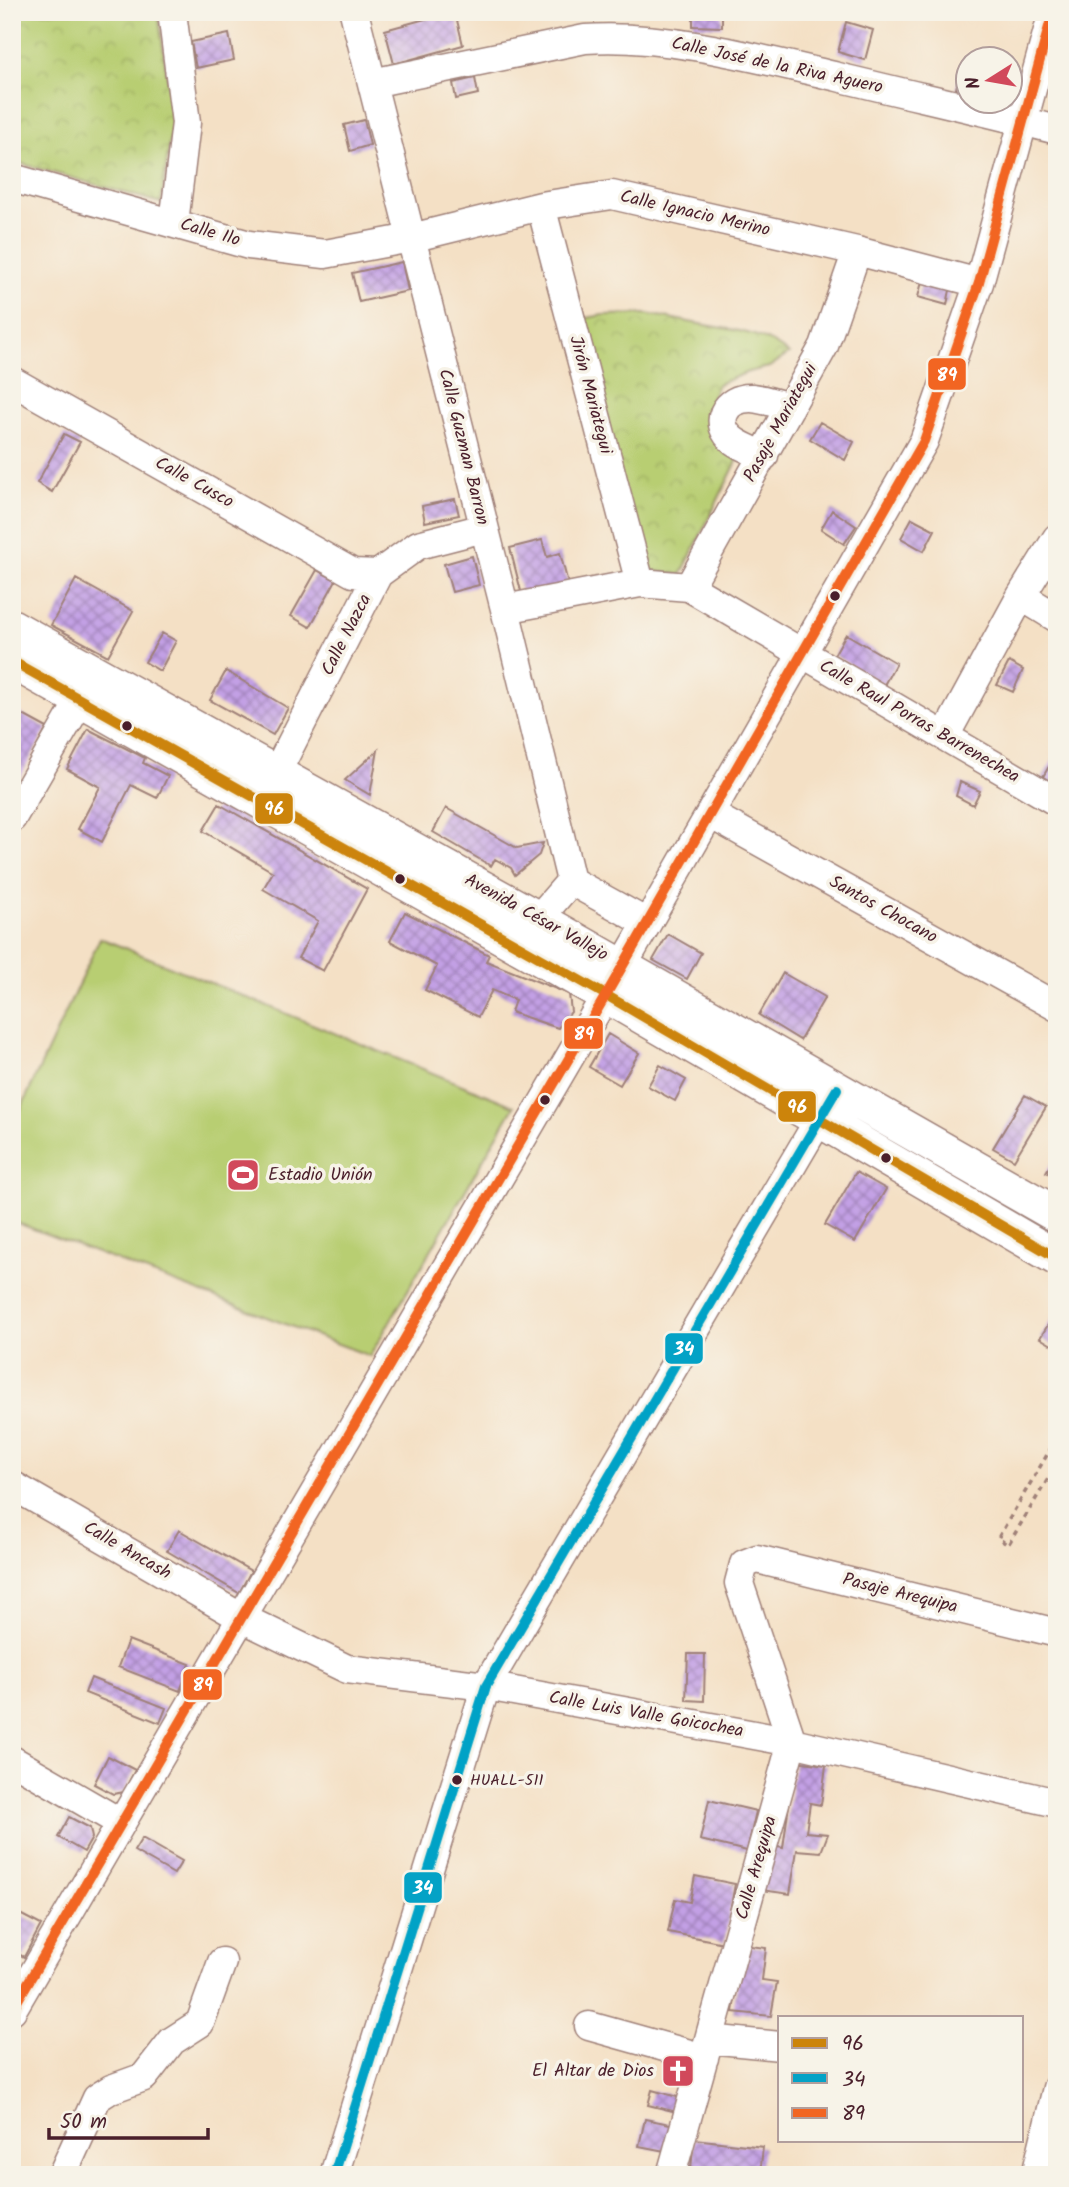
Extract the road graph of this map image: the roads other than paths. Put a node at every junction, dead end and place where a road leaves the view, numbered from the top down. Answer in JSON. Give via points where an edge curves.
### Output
{"nodes":[{"id":1,"x":172,"y":12,"type":"edge"},
{"id":2,"x":354,"y":12,"type":"edge"},
{"id":3,"x":1053,"y":12,"type":"edge"},
{"id":4,"x":372,"y":83,"type":"junction"},
{"id":5,"x":1023,"y":121,"type":"junction"},
{"id":6,"x":1057,"y":130,"type":"edge"},
{"id":7,"x":12,"y":178,"type":"edge"},
{"id":8,"x":541,"y":206,"type":"junction"},
{"id":9,"x":174,"y":223,"type":"junction"},
{"id":10,"x":411,"y":238,"type":"junction"},
{"id":11,"x":857,"y":251,"type":"junction"},
{"id":12,"x":979,"y":283,"type":"junction"},
{"id":13,"x":12,"y":381,"type":"edge"},
{"id":14,"x":790,"y":407,"type":"junction"},
{"id":15,"x":764,"y":456,"type":"junction"},
{"id":16,"x":484,"y":528,"type":"junction"},
{"id":17,"x":1057,"y":538,"type":"edge"},
{"id":18,"x":378,"y":574,"type":"junction"},
{"id":19,"x":640,"y":583,"type":"junction"},
{"id":20,"x":689,"y":587,"type":"junction"},
{"id":21,"x":1021,"y":596,"type":"junction"},
{"id":22,"x":505,"y":609,"type":"junction"},
{"id":23,"x":1057,"y":618,"type":"edge"},
{"id":24,"x":22,"y":650,"type":"edge"},
{"id":25,"x":802,"y":654,"type":"junction"},
{"id":26,"x":81,"y":699,"type":"junction"},
{"id":27,"x":945,"y":736,"type":"junction"},
{"id":28,"x":269,"y":787,"type":"junction"},
{"id":29,"x":1057,"y":802,"type":"edge"},
{"id":30,"x":710,"y":814,"type":"junction"},
{"id":31,"x":12,"y":818,"type":"edge"},
{"id":32,"x":571,"y":881,"type":"junction"},
{"id":33,"x":647,"y":923,"type":"junction"},
{"id":34,"x":530,"y":933,"type":"junction"},
{"id":35,"x":614,"y":981,"type":"junction"},
{"id":36,"x":1057,"y":1007,"type":"edge"},
{"id":37,"x":837,"y":1089,"type":"junction"},
{"id":38,"x":819,"y":1119,"type":"junction"},
{"id":39,"x":1057,"y":1215,"type":"edge"},
{"id":40,"x":1057,"y":1258,"type":"edge"},
{"id":41,"x":12,"y":1485,"type":"edge"},
{"id":42,"x":242,"y":1618,"type":"junction"},
{"id":43,"x":1057,"y":1633,"type":"edge"},
{"id":44,"x":486,"y":1686,"type":"junction"},
{"id":45,"x":792,"y":1741,"type":"junction"},
{"id":46,"x":12,"y":1760,"type":"edge"},
{"id":47,"x":1057,"y":1803,"type":"edge"},
{"id":48,"x":121,"y":1823,"type":"junction"},
{"id":49,"x":222,"y":1962,"type":"dead end"},
{"id":50,"x":12,"y":2010,"type":"edge"},
{"id":51,"x":589,"y":2026,"type":"dead end"},
{"id":52,"x":778,"y":2046,"type":"edge"},
{"id":53,"x":706,"y":2048,"type":"junction"},
{"id":54,"x":1057,"y":2088,"type":"edge"},
{"id":55,"x":62,"y":2175,"type":"edge"},
{"id":56,"x":334,"y":2175,"type":"edge"},
{"id":57,"x":671,"y":2175,"type":"edge"},
{"id":58,"x":1035,"y":2175,"type":"edge"}],
"edges":[{"from":1,"to":9,"type":"street","via":[[186,123]]},
{"from":2,"to":4,"type":"street","name":"Calle Guzman Barron"},
{"from":3,"to":5,"type":"street"},
{"from":4,"to":5,"type":"street","name":"Calle José de la Riva Aguero","via":[[614,37],[768,60]]},
{"from":4,"to":10,"type":"street","name":"Calle Guzman Barron"},
{"from":5,"to":6,"type":"street","name":"Calle José de la Riva Aguero"},
{"from":5,"to":12,"type":"street"},
{"from":7,"to":9,"type":"street","name":"Calle Ilo"},
{"from":8,"to":10,"type":"street","name":"Calle Ignacio Merino"},
{"from":8,"to":11,"type":"street","name":"Calle Ignacio Merino","via":[[612,195]]},
{"from":8,"to":19,"type":"street","name":"Jirón Mariategui"},
{"from":9,"to":10,"type":"street","name":"Calle Ilo","via":[[250,245],[326,254]]},
{"from":10,"to":16,"type":"street","name":"Calle Guzman Barron"},
{"from":11,"to":12,"type":"street","name":"Calle Ignacio Merino"},
{"from":11,"to":14,"type":"street","name":"Pasaje Mariategui","via":[[824,346]]},
{"from":12,"to":25,"type":"street","via":[[925,441]]},
{"from":13,"to":18,"type":"street","name":"Calle Cusco","via":[[352,573]]},
{"from":14,"to":15,"type":"street","name":"Pasaje Mariategui"},
{"from":14,"to":15,"type":"street","via":[[753,398],[727,406],[723,414],[728,435]]},
{"from":15,"to":20,"type":"street","name":"Pasaje Mariategui"},
{"from":16,"to":18,"type":"street","name":"Calle Nazca","via":[[418,545]]},
{"from":16,"to":22,"type":"street","name":"Calle Guzman Barron"},
{"from":17,"to":21,"type":"street"},
{"from":18,"to":28,"type":"street","name":"Calle Nazca"},
{"from":19,"to":20,"type":"street","name":"Calle Raul Porras Barrenechea"},
{"from":19,"to":22,"type":"street","name":"Calle Raul Porras Barrenechea"},
{"from":20,"to":25,"type":"street","name":"Calle Raul Porras Barrenechea"},
{"from":21,"to":23,"type":"street"},
{"from":21,"to":27,"type":"street"},
{"from":22,"to":32,"type":"street","name":"Calle Guzman Barron"},
{"from":24,"to":26,"type":"main road","name":"Avenida César Vallejo"},
{"from":24,"to":28,"type":"main road","name":"Avenida César Vallejo"},
{"from":25,"to":27,"type":"street","name":"Calle Raul Porras Barrenechea"},
{"from":25,"to":30,"type":"street"},
{"from":26,"to":28,"type":"main road","name":"Avenida César Vallejo"},
{"from":26,"to":31,"type":"street"},
{"from":27,"to":29,"type":"street","name":"Calle Raul Porras Barrenechea"},
{"from":28,"to":34,"type":"main road","name":"Avenida César Vallejo"},
{"from":30,"to":33,"type":"street"},
{"from":30,"to":36,"type":"street","name":"Santos Chocano"},
{"from":32,"to":33,"type":"street"},
{"from":32,"to":34,"type":"street"},
{"from":33,"to":35,"type":"street"},
{"from":34,"to":35,"type":"main road","name":"Avenida César Vallejo"},
{"from":35,"to":37,"type":"main road","name":"Avenida César Vallejo"},
{"from":35,"to":38,"type":"main road","name":"Avenida César Vallejo"},
{"from":35,"to":42,"type":"street"},
{"from":37,"to":38,"type":"street"},
{"from":37,"to":39,"type":"main road","name":"Avenida César Vallejo"},
{"from":38,"to":40,"type":"main road","name":"Avenida César Vallejo"},
{"from":38,"to":44,"type":"street"},
{"from":41,"to":42,"type":"street","name":"Calle Ancash"},
{"from":42,"to":44,"type":"street","name":"Calle Luis Valle Goicochea","via":[[347,1670]]},
{"from":42,"to":48,"type":"street"},
{"from":43,"to":45,"type":"street","name":"Pasaje Arequipa","via":[[757,1559],[744,1564],[739,1583]]},
{"from":44,"to":45,"type":"street","name":"Calle Luis Valle Goicochea"},
{"from":44,"to":56,"type":"street"},
{"from":45,"to":47,"type":"street","name":"Calle Luis Valle Goicochea"},
{"from":45,"to":53,"type":"street","name":"Calle Arequipa"},
{"from":46,"to":48,"type":"street"},
{"from":48,"to":50,"type":"street"},
{"from":49,"to":55,"type":"street","via":[[200,2023],[172,2041],[144,2077],[97,2098]]},
{"from":51,"to":53,"type":"street"},
{"from":52,"to":53,"type":"street"},
{"from":53,"to":57,"type":"street","name":"Calle Arequipa"},
{"from":54,"to":58,"type":"street"}]}
